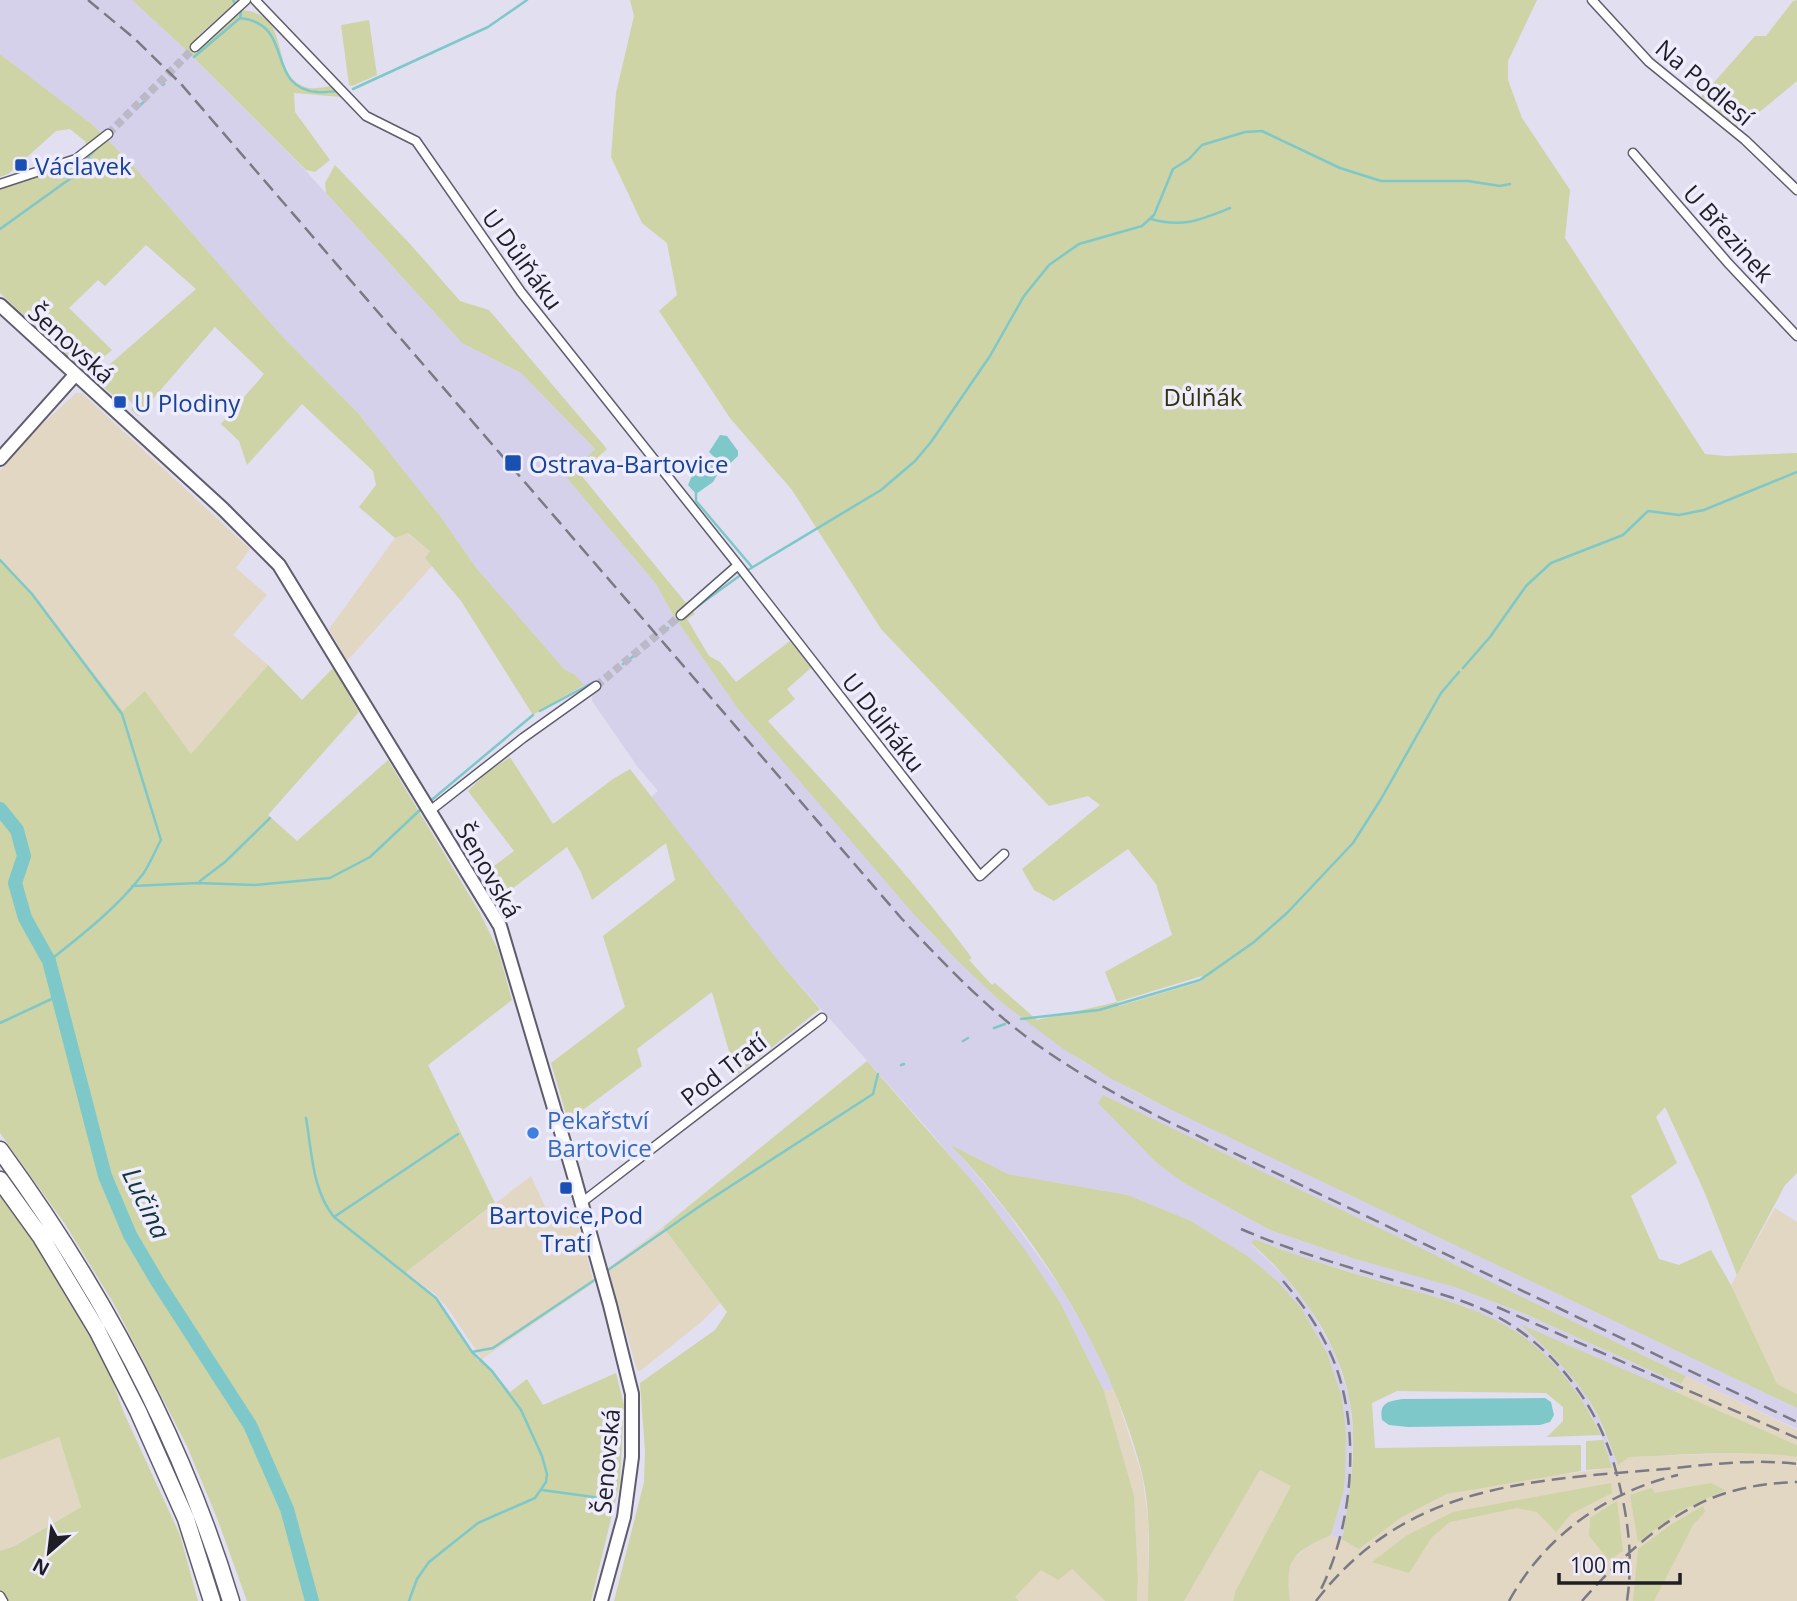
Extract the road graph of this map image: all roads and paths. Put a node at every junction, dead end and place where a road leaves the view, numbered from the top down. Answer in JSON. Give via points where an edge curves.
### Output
{"nodes":[{"id":1,"x":255,"y":0,"type":"edge"},
{"id":2,"x":1592,"y":0,"type":"edge"},
{"id":3,"x":244,"y":2,"type":"edge"},
{"id":4,"x":195,"y":47,"type":"tunnel mouth"},
{"id":5,"x":108,"y":134,"type":"tunnel mouth"},
{"id":6,"x":1633,"y":153,"type":"dead end"},
{"id":7,"x":0,"y":184,"type":"edge"},
{"id":8,"x":1797,"y":190,"type":"edge"},
{"id":9,"x":0,"y":306,"type":"edge"},
{"id":10,"x":1797,"y":336,"type":"edge"},
{"id":11,"x":75,"y":375,"type":"junction"},
{"id":12,"x":0,"y":459,"type":"edge"},
{"id":13,"x":738,"y":565,"type":"junction"},
{"id":14,"x":681,"y":615,"type":"tunnel mouth"},
{"id":15,"x":596,"y":686,"type":"tunnel mouth"},
{"id":16,"x":430,"y":810,"type":"junction"},
{"id":17,"x":1004,"y":854,"type":"dead end"},
{"id":18,"x":822,"y":1018,"type":"dead end"},
{"id":19,"x":0,"y":1150,"type":"edge"},
{"id":20,"x":0,"y":1180,"type":"edge"},
{"id":21,"x":581,"y":1203,"type":"junction"},
{"id":22,"x":0,"y":1596,"type":"edge"},
{"id":23,"x":3,"y":1601,"type":"edge"},
{"id":24,"x":212,"y":1601,"type":"edge"},
{"id":25,"x":231,"y":1601,"type":"edge"},
{"id":26,"x":601,"y":1601,"type":"edge"}],
"edges":[{"from":1,"to":13,"type":"street","name":"U Důlňáku","via":[[366,116],[416,141],[521,292]]},
{"from":2,"to":8,"type":"street","name":"Na Podlesí","via":[[1649,62]]},
{"from":3,"to":4,"type":"street"},
{"from":5,"to":7,"type":"street","via":[[76,159]]},
{"from":6,"to":10,"type":"street","name":"U Březinek"},
{"from":9,"to":11,"type":"street","name":"Šenovská"},
{"from":11,"to":12,"type":"street"},
{"from":11,"to":16,"type":"street","name":"Šenovská","via":[[279,565]]},
{"from":13,"to":14,"type":"street"},
{"from":13,"to":17,"type":"street","name":"U Důlňáku","via":[[980,876]]},
{"from":15,"to":16,"type":"street"},
{"from":16,"to":21,"type":"street","name":"Šenovská","via":[[500,926]]},
{"from":18,"to":21,"type":"street","name":"Pod Tratí"},
{"from":19,"to":25,"type":"highway","via":[[112,1321],[178,1458]]},
{"from":20,"to":24,"type":"highway","via":[[41,1237],[132,1399],[186,1519]]},
{"from":21,"to":26,"type":"street","name":"Šenovská","via":[[632,1394],[634,1427],[624,1517]]},
{"from":22,"to":23,"type":"street"}]}
